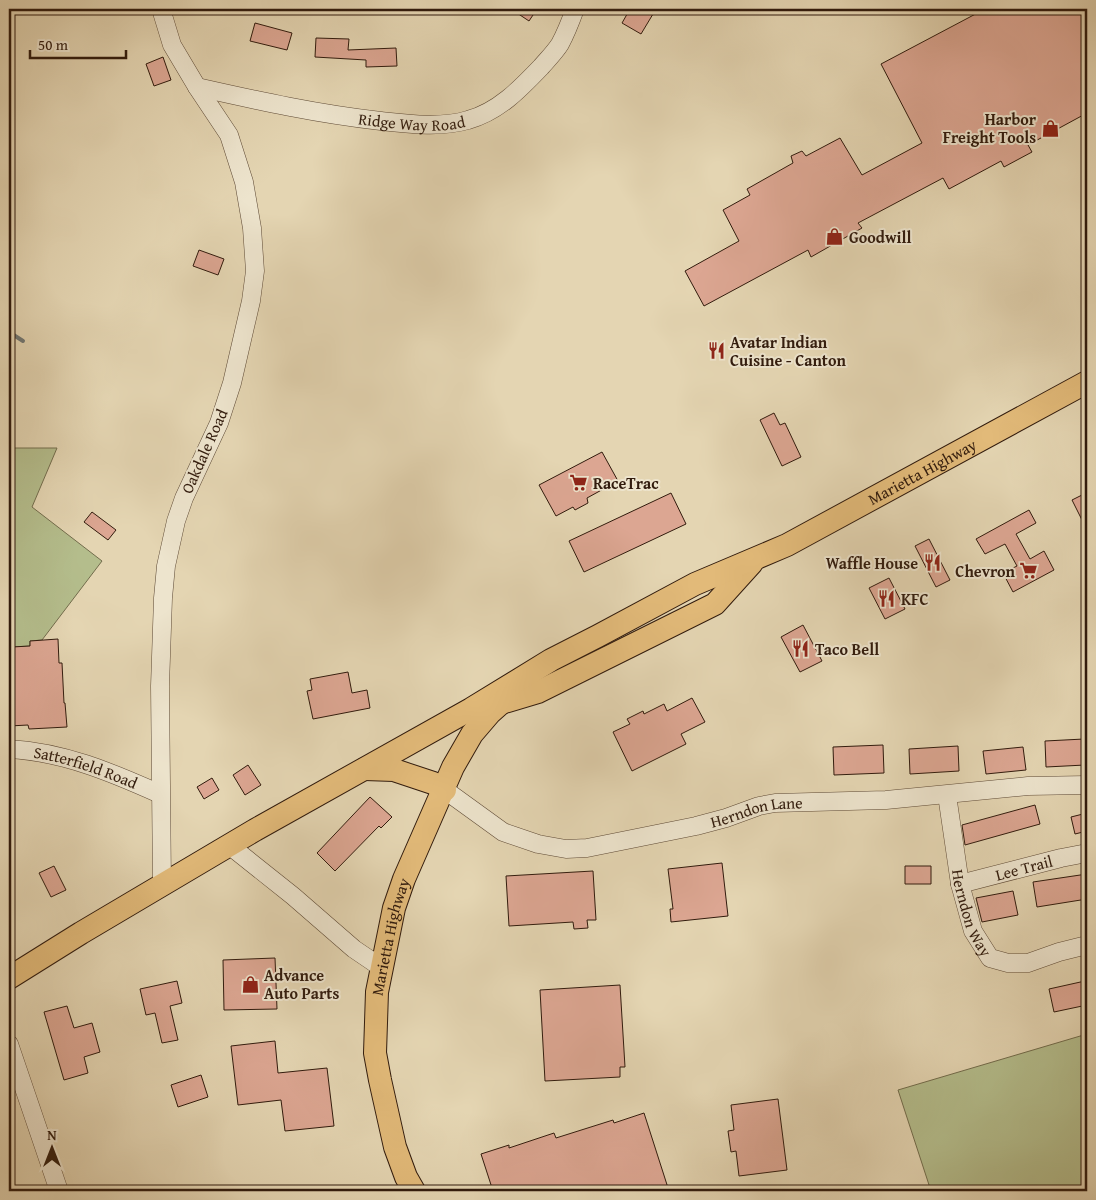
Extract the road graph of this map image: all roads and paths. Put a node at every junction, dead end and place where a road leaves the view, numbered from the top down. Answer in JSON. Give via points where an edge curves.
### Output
{"nodes":[{"id":1,"x":161,"y":9,"type":"edge"},
{"id":2,"x":575,"y":9,"type":"edge"},
{"id":3,"x":197,"y":87,"type":"junction"},
{"id":4,"x":1087,"y":382,"type":"edge"},
{"id":5,"x":756,"y":558,"type":"junction"},
{"id":6,"x":551,"y":660,"type":"junction"},
{"id":7,"x":501,"y":703,"type":"junction"},
{"id":8,"x":9,"y":749,"type":"edge"},
{"id":9,"x":365,"y":769,"type":"junction"},
{"id":10,"x":1087,"y":785,"type":"edge"},
{"id":11,"x":445,"y":790,"type":"junction"},
{"id":12,"x":160,"y":794,"type":"junction"},
{"id":13,"x":947,"y":795,"type":"junction"},
{"id":14,"x":229,"y":845,"type":"junction"},
{"id":15,"x":1087,"y":853,"type":"edge"},
{"id":16,"x":960,"y":884,"type":"junction"},
{"id":17,"x":162,"y":885,"type":"junction"},
{"id":18,"x":1087,"y":945,"type":"edge"},
{"id":19,"x":382,"y":968,"type":"junction"},
{"id":20,"x":9,"y":978,"type":"edge"},
{"id":21,"x":9,"y":1044,"type":"edge"},
{"id":22,"x":59,"y":1191,"type":"edge"},
{"id":23,"x":414,"y":1191,"type":"edge"}],
"edges":[{"from":1,"to":3,"type":"street","name":"Oakdale Road","via":[[172,45]]},
{"from":2,"to":3,"type":"street","name":"Ridge Way Road","via":[[560,45],[526,83],[486,114],[453,124],[407,124],[335,116]]},
{"from":3,"to":12,"type":"street","name":"Oakdale Road","via":[[229,135],[244,182],[255,270],[232,382],[219,423],[184,498],[166,566],[161,645]]},
{"from":4,"to":5,"type":"main road","name":"Marietta Highway","via":[[802,537]]},
{"from":5,"to":6,"type":"main road","name":"Marietta Highway","via":[[694,584]]},
{"from":5,"to":7,"type":"main road","name":"Marietta Highway","via":[[715,604],[538,692]]},
{"from":6,"to":7,"type":"main road","name":"Marietta Highway"},
{"from":6,"to":9,"type":"main road","name":"Marietta Highway"},
{"from":7,"to":11,"type":"main road","name":"Marietta Highway","via":[[472,734]]},
{"from":8,"to":12,"type":"street","name":"Satterfield Road","via":[[31,750],[94,766]]},
{"from":9,"to":11,"type":"main road","via":[[394,770]]},
{"from":9,"to":14,"type":"main road","name":"Marietta Highway"},
{"from":10,"to":13,"type":"street","name":"Herndon Lane","via":[[1028,786]]},
{"from":11,"to":13,"type":"street","name":"Herndon Lane","via":[[503,832],[566,849],[592,847],[696,826],[776,803]]},
{"from":11,"to":19,"type":"main road","name":"Marietta Highway","via":[[404,879],[394,908]]},
{"from":12,"to":17,"type":"street","name":"Oakdale Road"},
{"from":13,"to":16,"type":"street","name":"Herndon Way"},
{"from":14,"to":17,"type":"main road","name":"Marietta Highway"},
{"from":14,"to":19,"type":"street","via":[[354,949]]},
{"from":15,"to":16,"type":"street","name":"Lee Trail"},
{"from":16,"to":18,"type":"street","name":"Herndon Way","via":[[974,931],[990,958],[1008,963],[1028,963]]},
{"from":17,"to":20,"type":"main road","name":"Marietta Highway"},
{"from":19,"to":23,"type":"main road","name":"Marietta Highway","via":[[377,992],[375,1053],[395,1147]]},
{"from":21,"to":22,"type":"street"}]}
